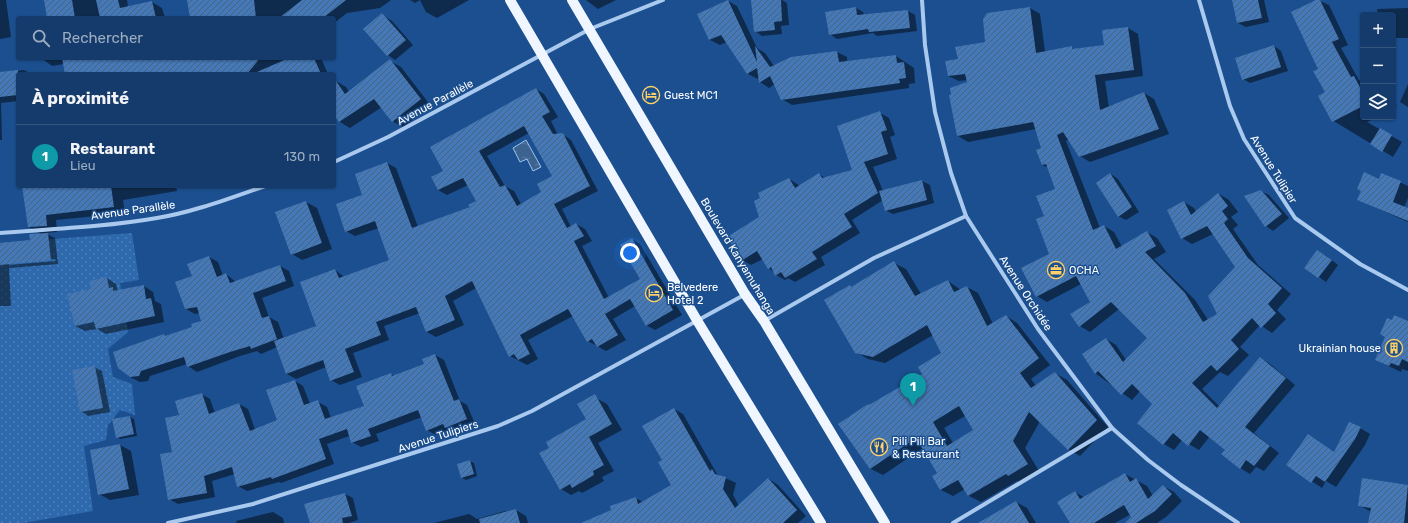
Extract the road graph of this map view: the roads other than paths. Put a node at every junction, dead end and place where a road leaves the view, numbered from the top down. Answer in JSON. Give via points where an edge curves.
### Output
{"nodes":[{"id":1,"x":510,"y":0,"type":"edge"},
{"id":2,"x":572,"y":0,"type":"edge"},
{"id":3,"x":663,"y":0,"type":"edge"},
{"id":4,"x":922,"y":0,"type":"edge"},
{"id":5,"x":1199,"y":0,"type":"edge"},
{"id":6,"x":590,"y":29,"type":"junction"},
{"id":7,"x":542,"y":56,"type":"junction"},
{"id":8,"x":336,"y":161,"type":"edge"},
{"id":9,"x":259,"y":188,"type":"edge"},
{"id":10,"x":966,"y":216,"type":"junction"},
{"id":11,"x":0,"y":233,"type":"edge"},
{"id":12,"x":1408,"y":290,"type":"edge"},
{"id":13,"x":745,"y":294,"type":"junction"},
{"id":14,"x":764,"y":321,"type":"junction"},
{"id":15,"x":698,"y":322,"type":"junction"},
{"id":16,"x":1112,"y":428,"type":"junction"},
{"id":17,"x":168,"y":523,"type":"edge"},
{"id":18,"x":821,"y":523,"type":"edge"},
{"id":19,"x":885,"y":523,"type":"edge"},
{"id":20,"x":953,"y":523,"type":"edge"},
{"id":21,"x":1238,"y":523,"type":"edge"}],
"edges":[{"from":1,"to":7,"type":"main road"},
{"from":2,"to":6,"type":"main road","name":"Boulevard Kanyamuhanga"},
{"from":3,"to":6,"type":"street","name":"Avenue Parallèle"},
{"from":4,"to":10,"type":"street","name":"Avenue Orchidée","via":[[925,45],[936,112],[951,173]]},
{"from":5,"to":12,"type":"street","name":"Avenue Tulipier","via":[[1230,106],[1244,139],[1295,218],[1360,264]]},
{"from":6,"to":7,"type":"street","name":"Avenue Parallèle"},
{"from":6,"to":13,"type":"main road","name":"Boulevard Kanyamuhanga"},
{"from":7,"to":8,"type":"street","name":"Avenue Parallèle","via":[[388,138]]},
{"from":7,"to":15,"type":"main road"},
{"from":9,"to":11,"type":"street","name":"Avenue Parallèle","via":[[197,209],[158,218]]},
{"from":10,"to":14,"type":"street","via":[[874,258]]},
{"from":10,"to":16,"type":"street","name":"Avenue Orchidée","via":[[1038,330]]},
{"from":13,"to":14,"type":"main road","name":"Boulevard Kanyamuhanga"},
{"from":13,"to":15,"type":"street","name":"Avenue Tulipiers"},
{"from":14,"to":19,"type":"main road","name":"Boulevard Kanyamuhanga"},
{"from":15,"to":17,"type":"street","name":"Avenue Tulipiers","via":[[532,411],[498,426],[253,504]]},
{"from":15,"to":18,"type":"main road"},
{"from":16,"to":20,"type":"street"},
{"from":16,"to":21,"type":"street","name":"Avenue Orchidée","via":[[1181,485]]}]}
